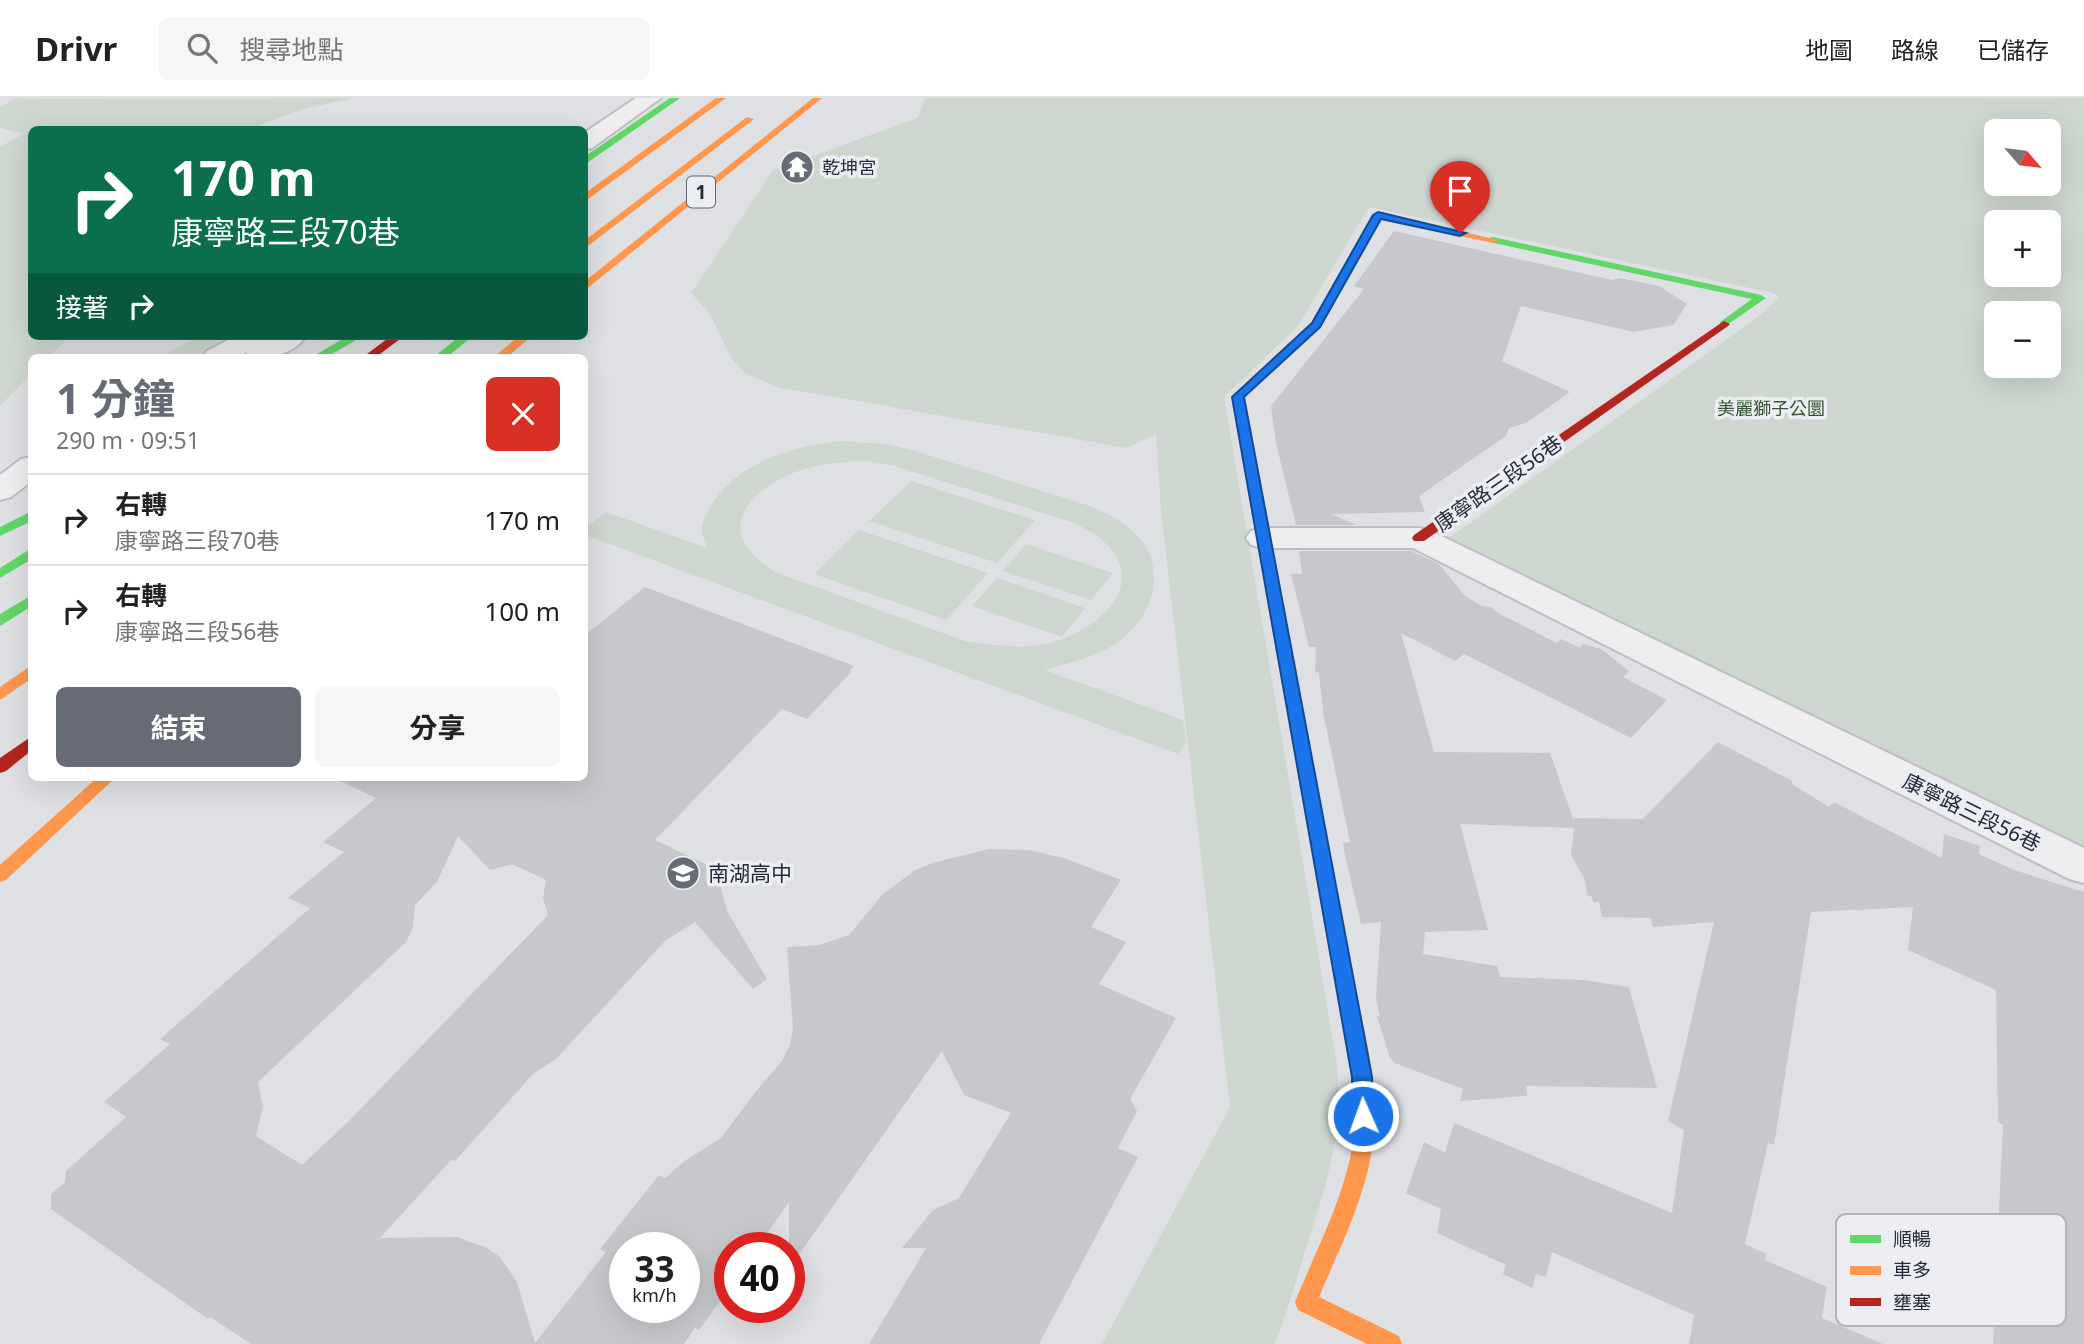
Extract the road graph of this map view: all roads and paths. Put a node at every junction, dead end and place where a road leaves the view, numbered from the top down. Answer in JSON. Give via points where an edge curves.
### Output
{"nodes":[{"id":1,"x":650,"y":98,"type":"edge"},
{"id":2,"x":676,"y":98,"type":"edge"},
{"id":3,"x":722,"y":98,"type":"edge"},
{"id":4,"x":818,"y":98,"type":"edge"},
{"id":5,"x":768,"y":105,"type":"dead end"},
{"id":6,"x":588,"y":140,"type":"edge"},
{"id":7,"x":588,"y":159,"type":"edge"},
{"id":8,"x":656,"y":191,"type":"junction"},
{"id":9,"x":588,"y":196,"type":"edge"},
{"id":10,"x":588,"y":243,"type":"edge"},
{"id":11,"x":588,"y":257,"type":"edge"},
{"id":12,"x":588,"y":285,"type":"edge"},
{"id":13,"x":249,"y":340,"type":"edge"},
{"id":14,"x":286,"y":340,"type":"edge"},
{"id":15,"x":331,"y":340,"type":"edge"},
{"id":16,"x":350,"y":340,"type":"edge"},
{"id":17,"x":392,"y":340,"type":"edge"},
{"id":18,"x":462,"y":340,"type":"edge"},
{"id":19,"x":505,"y":340,"type":"edge"},
{"id":20,"x":521,"y":340,"type":"edge"},
{"id":21,"x":223,"y":354,"type":"edge"},
{"id":22,"x":263,"y":354,"type":"edge"},
{"id":23,"x":311,"y":354,"type":"edge"},
{"id":24,"x":324,"y":354,"type":"edge"},
{"id":25,"x":373,"y":354,"type":"edge"},
{"id":26,"x":444,"y":354,"type":"edge"},
{"id":27,"x":493,"y":354,"type":"edge"},
{"id":28,"x":504,"y":354,"type":"edge"},
{"id":29,"x":28,"y":469,"type":"edge"},
{"id":30,"x":0,"y":490,"type":"edge"},
{"id":31,"x":28,"y":517,"type":"edge"},
{"id":32,"x":0,"y":532,"type":"edge"},
{"id":33,"x":1263,"y":538,"type":"junction"},
{"id":34,"x":1419,"y":538,"type":"junction"},
{"id":35,"x":28,"y":555,"type":"edge"},
{"id":36,"x":0,"y":574,"type":"edge"},
{"id":37,"x":28,"y":602,"type":"edge"},
{"id":38,"x":0,"y":621,"type":"edge"},
{"id":39,"x":28,"y":673,"type":"edge"},
{"id":40,"x":0,"y":695,"type":"edge"},
{"id":41,"x":28,"y":744,"type":"edge"},
{"id":42,"x":0,"y":767,"type":"edge"},
{"id":43,"x":104,"y":781,"type":"edge"},
{"id":44,"x":2084,"y":867,"type":"edge"},
{"id":45,"x":0,"y":875,"type":"edge"},
{"id":46,"x":1391,"y":1344,"type":"edge"}],
"edges":[{"from":1,"to":6,"type":"street"},
{"from":2,"to":7,"type":"main road"},
{"from":3,"to":9,"type":"main road"},
{"from":4,"to":12,"type":"main road","number":"1"},
{"from":5,"to":8,"type":"main road","number":"1"},
{"from":8,"to":10,"type":"main road","number":"1"},
{"from":8,"to":11,"type":"main road"},
{"from":13,"to":21,"type":"street"},
{"from":14,"to":22,"type":"street"},
{"from":15,"to":23,"type":"main road"},
{"from":16,"to":24,"type":"main road"},
{"from":17,"to":25,"type":"main road"},
{"from":18,"to":26,"type":"main road"},
{"from":19,"to":27,"type":"main road"},
{"from":20,"to":28,"type":"main road"},
{"from":29,"to":30,"type":"street"},
{"from":31,"to":32,"type":"main road"},
{"from":33,"to":34,"type":"street"},
{"from":33,"to":34,"type":"main road","name":"康寧路三段56巷","via":[[1238,397],[1316,325],[1378,215],[1761,298]]},
{"from":33,"to":46,"type":"main road","via":[[1362,1077],[1364,1135],[1350,1192],[1306,1302]]},
{"from":34,"to":44,"type":"street","name":"康寧路三段56巷"},
{"from":35,"to":36,"type":"main road"},
{"from":37,"to":38,"type":"main road"},
{"from":39,"to":40,"type":"main road"},
{"from":41,"to":42,"type":"main road"},
{"from":43,"to":45,"type":"main road"}]}
